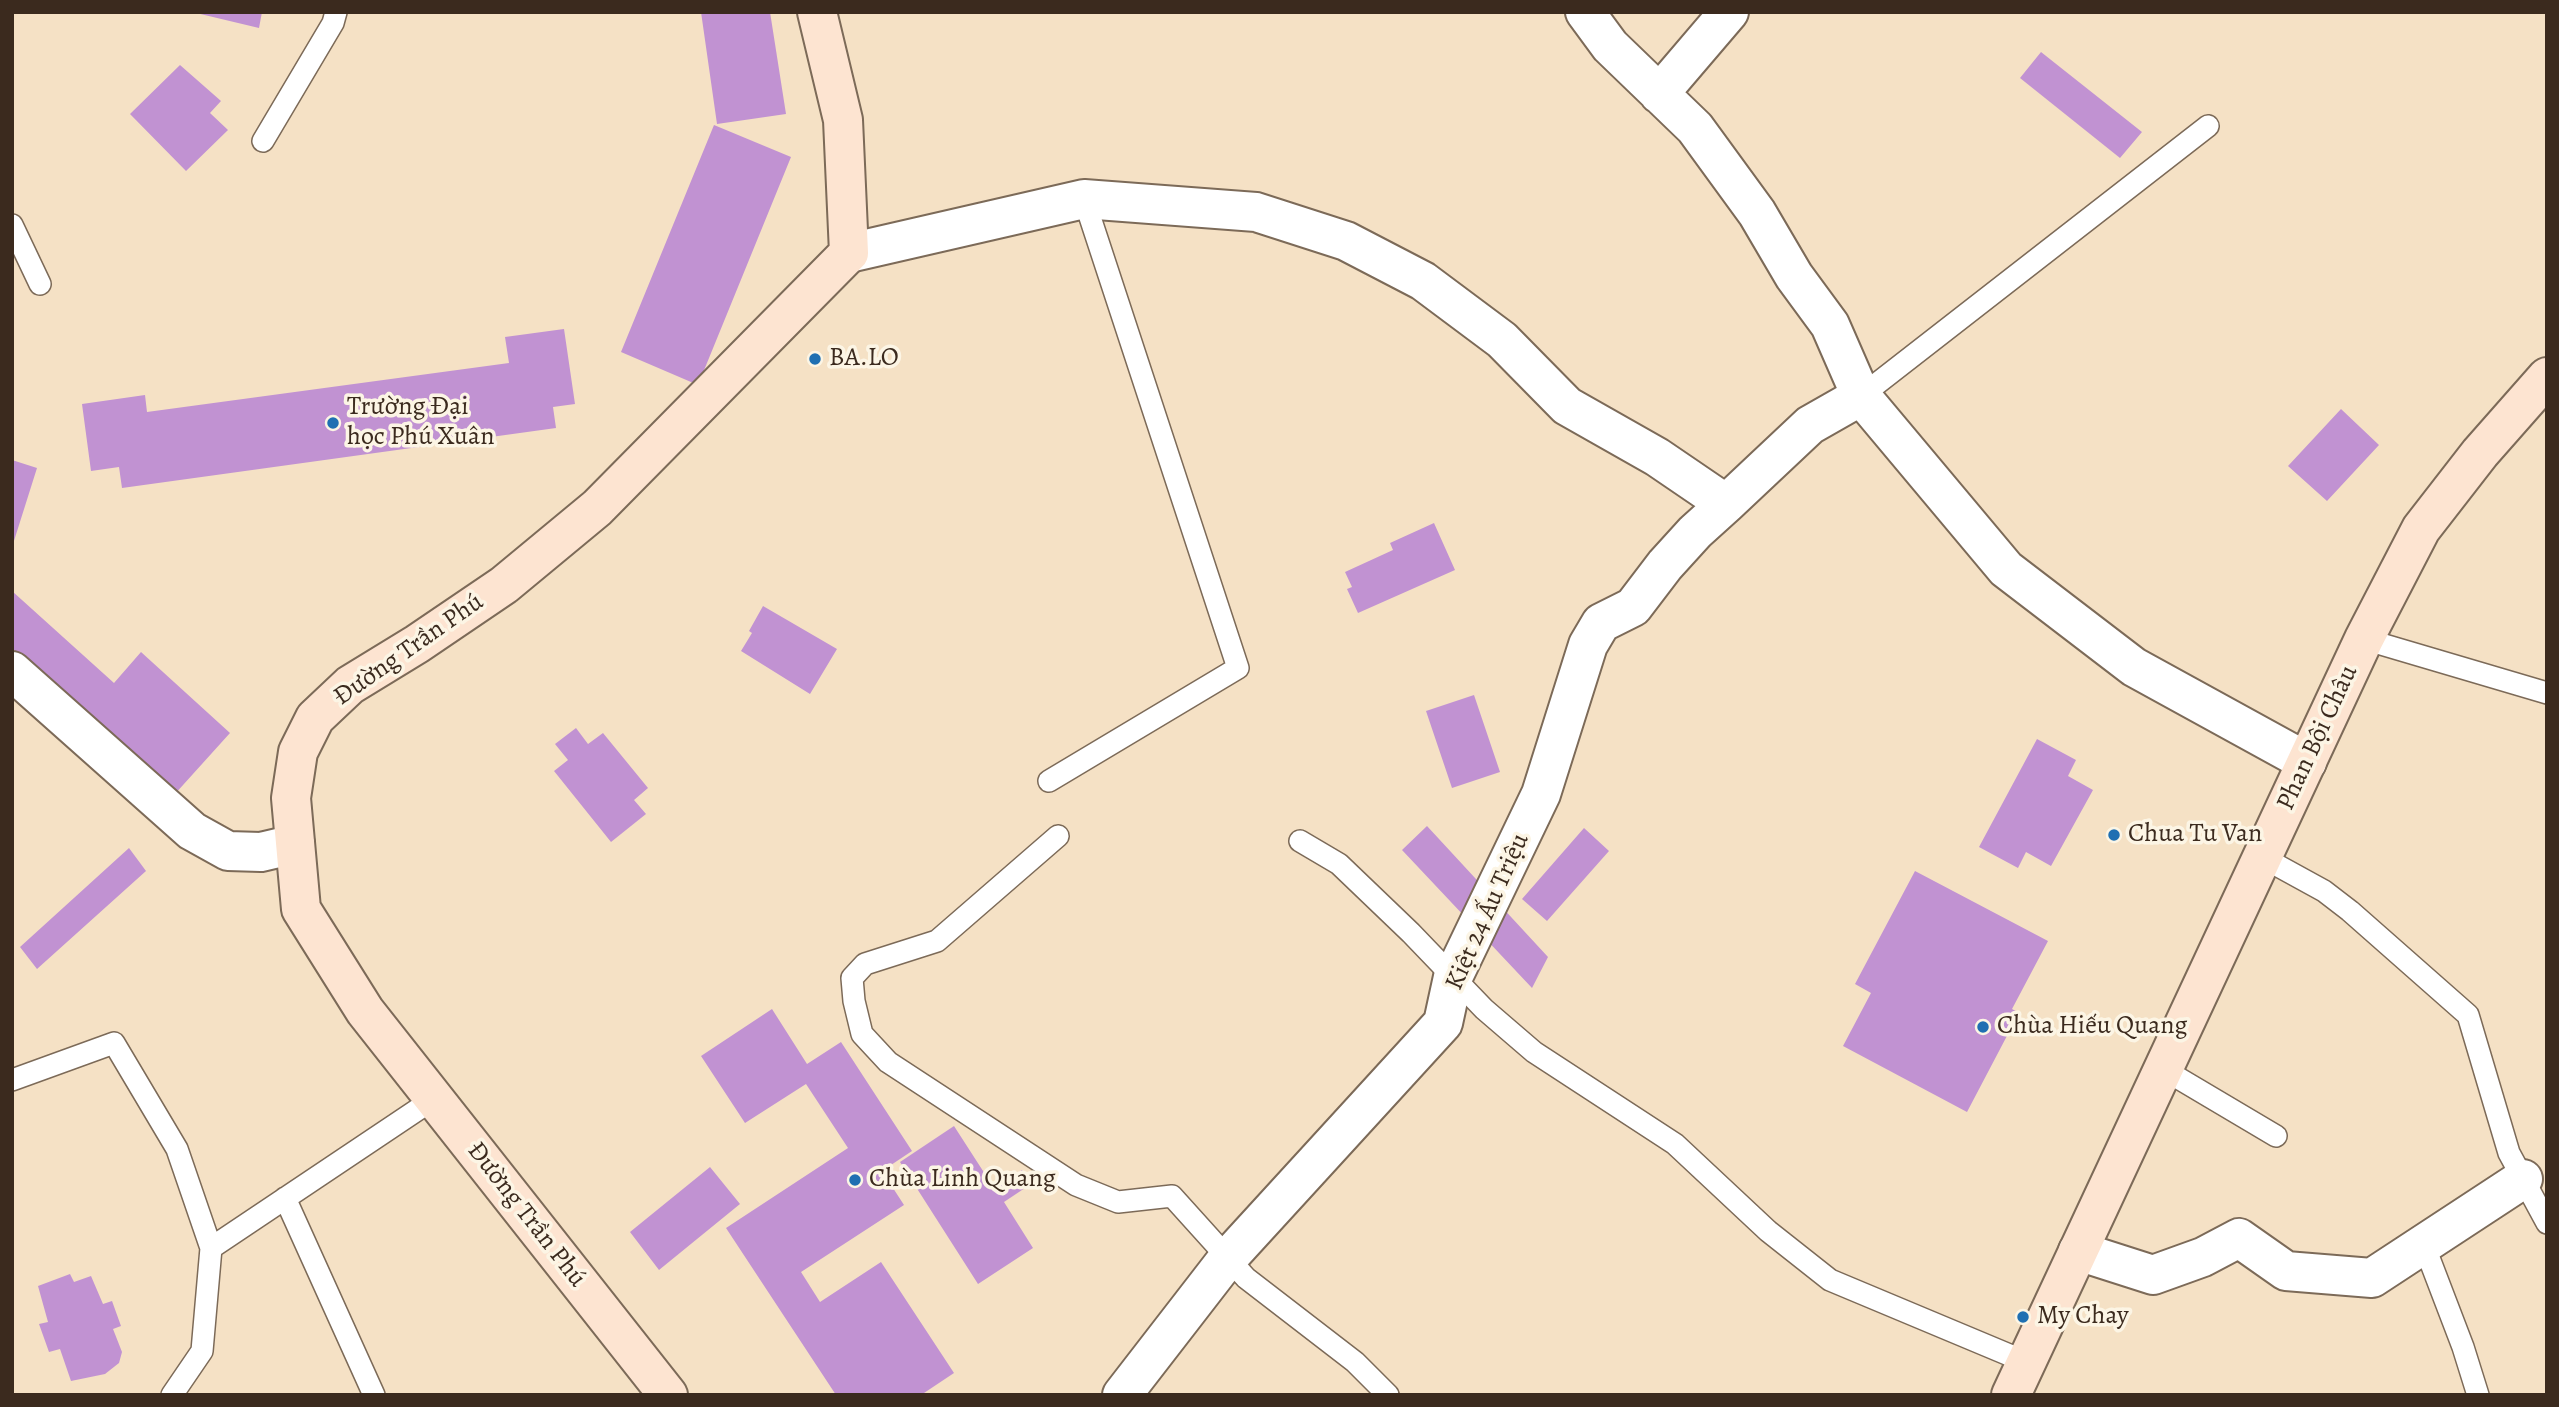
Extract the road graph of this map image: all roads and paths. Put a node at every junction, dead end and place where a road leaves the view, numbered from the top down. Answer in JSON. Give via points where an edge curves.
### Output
{"nodes":[{"id":1,"x":336,"y":12,"type":"edge"},
{"id":2,"x":817,"y":12,"type":"edge"},
{"id":3,"x":1584,"y":12,"type":"edge"},
{"id":4,"x":1729,"y":12,"type":"edge"},
{"id":5,"x":1659,"y":94,"type":"junction"},
{"id":6,"x":2208,"y":126,"type":"dead end"},
{"id":7,"x":263,"y":141,"type":"dead end"},
{"id":8,"x":1084,"y":199,"type":"junction"},
{"id":9,"x":12,"y":225,"type":"edge"},
{"id":10,"x":849,"y":253,"type":"junction"},
{"id":11,"x":40,"y":284,"type":"dead end"},
{"id":12,"x":2547,"y":376,"type":"edge"},
{"id":13,"x":1861,"y":396,"type":"junction"},
{"id":14,"x":1726,"y":504,"type":"junction"},
{"id":15,"x":2364,"y":639,"type":"junction"},
{"id":16,"x":12,"y":671,"type":"edge"},
{"id":17,"x":2547,"y":693,"type":"edge"},
{"id":18,"x":2307,"y":762,"type":"junction"},
{"id":19,"x":1049,"y":781,"type":"dead end"},
{"id":20,"x":1058,"y":836,"type":"dead end"},
{"id":21,"x":1300,"y":841,"type":"dead end"},
{"id":22,"x":295,"y":844,"type":"junction"},
{"id":23,"x":2262,"y":857,"type":"junction"},
{"id":24,"x":1453,"y":977,"type":"junction"},
{"id":25,"x":2163,"y":1069,"type":"junction"},
{"id":26,"x":12,"y":1080,"type":"edge"},
{"id":27,"x":435,"y":1098,"type":"junction"},
{"id":28,"x":2276,"y":1136,"type":"dead end"},
{"id":29,"x":2523,"y":1179,"type":"junction"},
{"id":30,"x":285,"y":1198,"type":"junction"},
{"id":31,"x":2547,"y":1223,"type":"edge"},
{"id":32,"x":2424,"y":1245,"type":"junction"},
{"id":33,"x":211,"y":1248,"type":"junction"},
{"id":34,"x":2078,"y":1251,"type":"junction"},
{"id":35,"x":1228,"y":1258,"type":"junction"},
{"id":36,"x":2018,"y":1378,"type":"edge"},
{"id":37,"x":172,"y":1395,"type":"edge"},
{"id":38,"x":374,"y":1395,"type":"edge"},
{"id":39,"x":668,"y":1395,"type":"edge"},
{"id":40,"x":1122,"y":1395,"type":"edge"},
{"id":41,"x":1388,"y":1395,"type":"edge"},
{"id":42,"x":2478,"y":1395,"type":"edge"}],
"edges":[{"from":1,"to":7,"type":"lane"},
{"from":2,"to":10,"type":"street","via":[[843,120]]},
{"from":3,"to":5,"type":"street","via":[[1610,46]]},
{"from":4,"to":5,"type":"street"},
{"from":5,"to":13,"type":"street","via":[[1695,128],[1758,213],[1794,276],[1830,325]]},
{"from":6,"to":13,"type":"lane"},
{"from":8,"to":10,"type":"street"},
{"from":8,"to":14,"type":"street","via":[[1256,212],[1346,241],[1423,281],[1502,340],[1567,406],[1657,457]]},
{"from":8,"to":19,"type":"lane","via":[[1238,668]]},
{"from":9,"to":11,"type":"lane"},
{"from":10,"to":22,"type":"street","name":"Đường Trần Phú","via":[[597,508],[504,585],[350,685],[315,718],[298,752],[291,798]]},
{"from":12,"to":15,"type":"street","name":"Phan Bội Châu","via":[[2421,528]]},
{"from":13,"to":14,"type":"street","name":"Kiệt 24 Ấu Triệu","via":[[1810,425]]},
{"from":13,"to":18,"type":"street","via":[[2006,569],[2134,667]]},
{"from":14,"to":24,"type":"street","name":"Kiệt 24 Ấu Triệu","via":[[1687,540],[1633,607],[1601,623],[1588,645],[1541,794]]},
{"from":15,"to":17,"type":"lane"},
{"from":15,"to":18,"type":"street","name":"Phan Bội Châu"},
{"from":16,"to":22,"type":"street","via":[[192,831],[228,851],[261,852]]},
{"from":18,"to":23,"type":"street","name":"Phan Bội Châu"},
{"from":20,"to":35,"type":"lane","via":[[937,941],[865,964],[852,978],[862,1034],[888,1062],[1076,1185],[1118,1202],[1172,1196]]},
{"from":21,"to":24,"type":"lane","via":[[1339,864]]},
{"from":22,"to":27,"type":"street","name":"Đường Trần Phú","via":[[300,909],[365,1011]]},
{"from":23,"to":25,"type":"street","name":"Phan Bội Châu"},
{"from":23,"to":29,"type":"lane","via":[[2324,891],[2468,1015],[2509,1153]]},
{"from":24,"to":35,"type":"street","name":"Kiệt 24 Ấu Triệu","via":[[1443,1023]]},
{"from":24,"to":36,"type":"lane","via":[[1534,1052],[1675,1144],[1768,1231],[1830,1280]]},
{"from":25,"to":28,"type":"lane"},
{"from":25,"to":34,"type":"street","name":"Phan Bội Châu"},
{"from":26,"to":33,"type":"lane","via":[[114,1043],[177,1149]]},
{"from":27,"to":30,"type":"lane"},
{"from":27,"to":39,"type":"street","name":"Đường Trần Phú"},
{"from":29,"to":31,"type":"lane"},
{"from":29,"to":32,"type":"street"},
{"from":30,"to":33,"type":"lane"},
{"from":30,"to":38,"type":"lane"},
{"from":32,"to":34,"type":"street","via":[[2372,1278],[2286,1271],[2239,1238],[2153,1275]]},
{"from":32,"to":42,"type":"lane"},
{"from":33,"to":37,"type":"lane","via":[[202,1351]]},
{"from":34,"to":36,"type":"street","name":"Phan Bội Châu"},
{"from":35,"to":40,"type":"street","name":"Kiệt 24 Ấu Triệu"},
{"from":35,"to":41,"type":"lane","via":[[1246,1279],[1356,1362]]}]}
